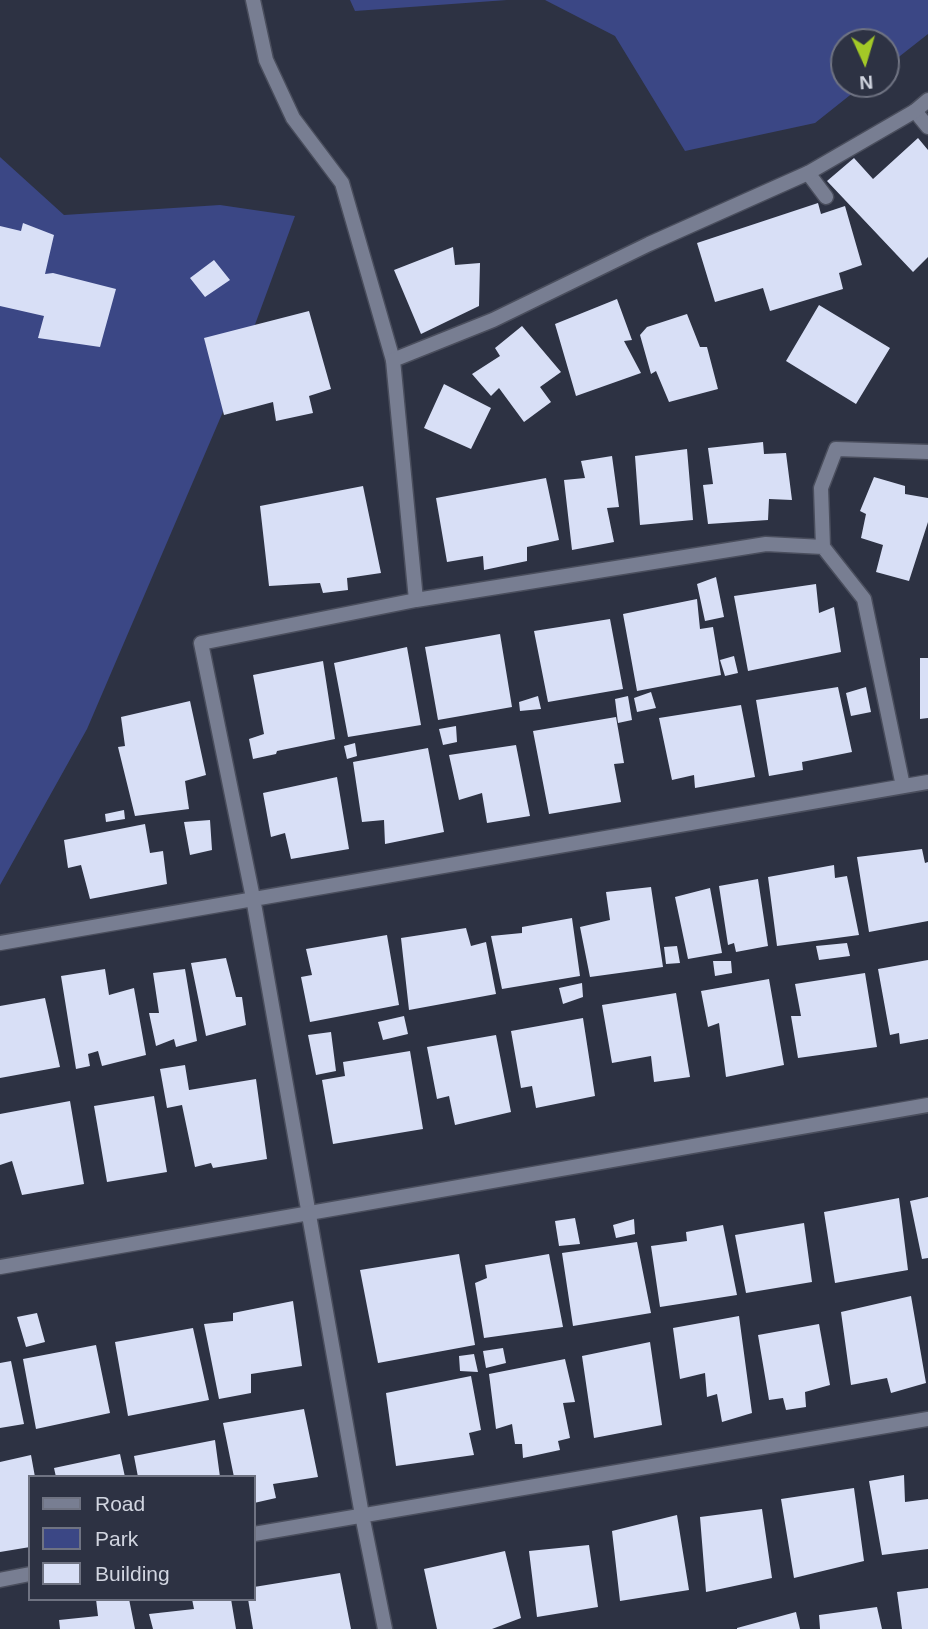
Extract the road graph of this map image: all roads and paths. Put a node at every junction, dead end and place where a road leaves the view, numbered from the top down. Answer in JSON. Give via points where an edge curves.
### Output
{"nodes":[{"id":1,"x":253,"y":0,"type":"edge"},
{"id":2,"x":928,"y":100,"type":"edge"},
{"id":3,"x":915,"y":111,"type":"junction"},
{"id":4,"x":928,"y":127,"type":"edge"},
{"id":5,"x":808,"y":173,"type":"junction"},
{"id":6,"x":826,"y":197,"type":"dead end"},
{"id":7,"x":393,"y":360,"type":"junction"},
{"id":8,"x":928,"y":452,"type":"edge"},
{"id":9,"x":822,"y":547,"type":"junction"},
{"id":10,"x":416,"y":600,"type":"junction"},
{"id":11,"x":928,"y":782,"type":"edge"},
{"id":12,"x":903,"y":786,"type":"junction"},
{"id":13,"x":253,"y":898,"type":"junction"},
{"id":14,"x":0,"y":943,"type":"edge"},
{"id":15,"x":928,"y":1105,"type":"edge"},
{"id":16,"x":309,"y":1213,"type":"junction"},
{"id":17,"x":0,"y":1267,"type":"edge"},
{"id":18,"x":928,"y":1419,"type":"edge"},
{"id":19,"x":362,"y":1515,"type":"junction"},
{"id":20,"x":256,"y":1534,"type":"edge"},
{"id":21,"x":28,"y":1574,"type":"edge"},
{"id":22,"x":0,"y":1580,"type":"edge"},
{"id":23,"x":385,"y":1629,"type":"edge"}],
"edges":[{"from":1,"to":7,"type":"street","via":[[266,60],[293,118],[342,183]]},
{"from":2,"to":3,"type":"street"},
{"from":3,"to":4,"type":"street"},
{"from":3,"to":5,"type":"street"},
{"from":5,"to":6,"type":"street"},
{"from":5,"to":7,"type":"street","via":[[493,320]]},
{"from":7,"to":10,"type":"street"},
{"from":8,"to":9,"type":"street","via":[[836,449],[821,488]]},
{"from":9,"to":10,"type":"street","via":[[766,544]]},
{"from":9,"to":12,"type":"street","via":[[864,599]]},
{"from":10,"to":13,"type":"street","via":[[201,643]]},
{"from":11,"to":12,"type":"street"},
{"from":12,"to":13,"type":"street"},
{"from":13,"to":14,"type":"street"},
{"from":13,"to":16,"type":"street"},
{"from":15,"to":16,"type":"street"},
{"from":16,"to":17,"type":"street"},
{"from":16,"to":19,"type":"street"},
{"from":18,"to":19,"type":"street"},
{"from":19,"to":20,"type":"street"},
{"from":19,"to":23,"type":"street"},
{"from":21,"to":22,"type":"street"}]}
